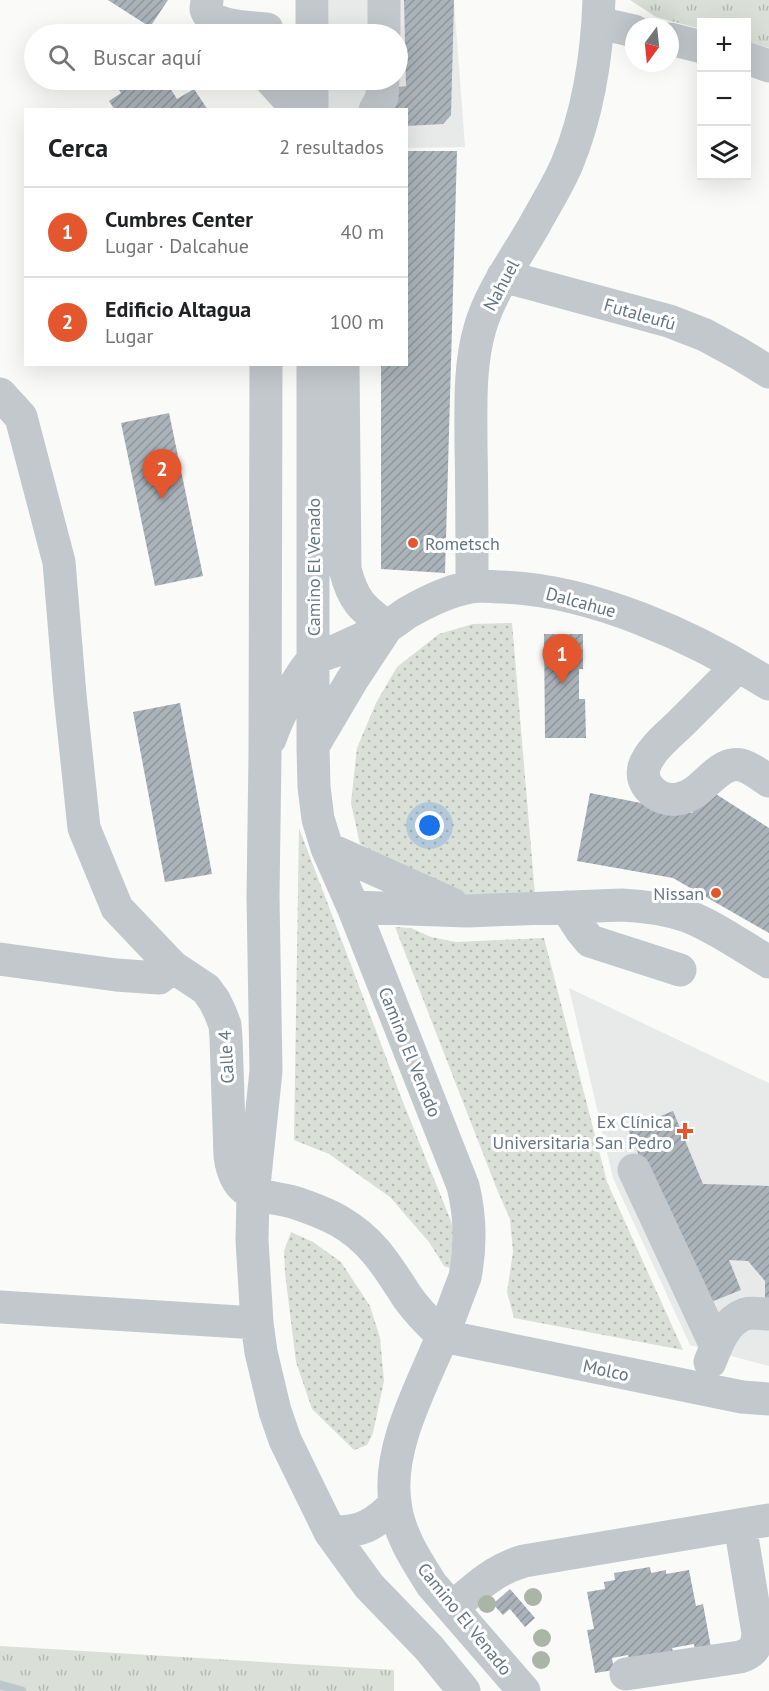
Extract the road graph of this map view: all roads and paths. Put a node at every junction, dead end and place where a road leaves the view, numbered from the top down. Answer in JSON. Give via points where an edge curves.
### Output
{"nodes":[{"id":1,"x":207,"y":0,"type":"edge"},
{"id":2,"x":312,"y":0,"type":"edge"},
{"id":3,"x":384,"y":0,"type":"edge"},
{"id":4,"x":599,"y":11,"type":"edge"},
{"id":5,"x":267,"y":21,"type":"edge"},
{"id":6,"x":225,"y":24,"type":"edge"},
{"id":7,"x":237,"y":24,"type":"edge"},
{"id":8,"x":312,"y":24,"type":"edge"},
{"id":9,"x":384,"y":24,"type":"edge"},
{"id":10,"x":625,"y":26,"type":"edge"},
{"id":11,"x":679,"y":41,"type":"edge"},
{"id":12,"x":697,"y":45,"type":"edge"},
{"id":13,"x":751,"y":59,"type":"edge"},
{"id":14,"x":769,"y":66,"type":"edge"},
{"id":15,"x":266,"y":90,"type":"edge"},
{"id":16,"x":280,"y":90,"type":"edge"},
{"id":17,"x":312,"y":90,"type":"edge"},
{"id":18,"x":382,"y":90,"type":"edge"},
{"id":19,"x":266,"y":108,"type":"edge"},
{"id":20,"x":296,"y":108,"type":"edge"},
{"id":21,"x":312,"y":108,"type":"edge"},
{"id":22,"x":376,"y":108,"type":"edge"},
{"id":23,"x":503,"y":276,"type":"junction"},
{"id":24,"x":266,"y":366,"type":"edge"},
{"id":25,"x":313,"y":366,"type":"edge"},
{"id":26,"x":343,"y":366,"type":"edge"},
{"id":27,"x":769,"y":372,"type":"edge"},
{"id":28,"x":0,"y":394,"type":"edge"},
{"id":29,"x":472,"y":586,"type":"junction"},
{"id":30,"x":387,"y":627,"type":"junction"},
{"id":31,"x":313,"y":660,"type":"junction"},
{"id":32,"x":738,"y":666,"type":"junction"},
{"id":33,"x":769,"y":684,"type":"edge"},
{"id":34,"x":313,"y":748,"type":"junction"},
{"id":35,"x":266,"y":755,"type":"junction"},
{"id":36,"x":769,"y":781,"type":"edge"},
{"id":37,"x":327,"y":848,"type":"junction"},
{"id":38,"x":353,"y":907,"type":"junction"},
{"id":39,"x":566,"y":907,"type":"junction"},
{"id":40,"x":467,"y":911,"type":"junction"},
{"id":41,"x":0,"y":959,"type":"edge"},
{"id":42,"x":769,"y":962,"type":"edge"},
{"id":43,"x":173,"y":967,"type":"junction"},
{"id":44,"x":680,"y":970,"type":"dead end"},
{"id":45,"x":634,"y":1170,"type":"dead end"},
{"id":46,"x":253,"y":1195,"type":"junction"},
{"id":47,"x":0,"y":1307,"type":"edge"},
{"id":48,"x":769,"y":1314,"type":"edge"},
{"id":49,"x":256,"y":1323,"type":"junction"},
{"id":50,"x":443,"y":1336,"type":"junction"},
{"id":51,"x":716,"y":1346,"type":"junction"},
{"id":52,"x":699,"y":1389,"type":"junction"},
{"id":53,"x":769,"y":1399,"type":"edge"},
{"id":54,"x":395,"y":1503,"type":"junction"},
{"id":55,"x":754,"y":1522,"type":"edge"},
{"id":56,"x":330,"y":1532,"type":"junction"},
{"id":57,"x":452,"y":1608,"type":"junction"},
{"id":58,"x":626,"y":1674,"type":"dead end"},
{"id":59,"x":464,"y":1691,"type":"edge"},
{"id":60,"x":524,"y":1691,"type":"edge"}],
"edges":[{"from":1,"to":6,"type":"street","via":[[206,9],[213,19]]},
{"from":2,"to":8,"type":"street"},
{"from":3,"to":9,"type":"street"},
{"from":4,"to":10,"type":"street"},
{"from":4,"to":23,"type":"street","name":"Nahuel","via":[[596,61],[579,132],[552,195]]},
{"from":5,"to":7,"type":"street"},
{"from":11,"to":12,"type":"street"},
{"from":13,"to":14,"type":"street"},
{"from":15,"to":19,"type":"street"},
{"from":16,"to":20,"type":"street"},
{"from":17,"to":21,"type":"street"},
{"from":18,"to":22,"type":"street"},
{"from":23,"to":27,"type":"street","name":"Futaleufú","via":[[669,321],[705,335]]},
{"from":23,"to":29,"type":"street","name":"Nahuel","via":[[480,327],[472,369]]},
{"from":24,"to":35,"type":"street"},
{"from":25,"to":31,"type":"street","name":"Camino El Venado"},
{"from":26,"to":30,"type":"street","via":[[345,569],[359,603]]},
{"from":28,"to":43,"type":"street","name":"Calle 4","via":[[21,417],[59,562],[84,828],[117,908]]},
{"from":29,"to":30,"type":"street","name":"Dalcahue","via":[[409,612]]},
{"from":29,"to":32,"type":"street","name":"Dalcahue","via":[[559,594],[602,606],[676,634]]},
{"from":30,"to":31,"type":"street","name":"Dalcahue"},
{"from":30,"to":34,"type":"street","name":"Dalcahue"},
{"from":31,"to":34,"type":"street","name":"Camino El Venado"},
{"from":31,"to":35,"type":"street","via":[[292,690]]},
{"from":32,"to":33,"type":"street","name":"Dalcahue"},
{"from":32,"to":36,"type":"street","via":[[658,746],[644,767],[643,776],[647,785],[667,799],[688,796],[734,764],[745,766]]},
{"from":34,"to":37,"type":"street","name":"Camino El Venado","via":[[318,819]]},
{"from":35,"to":46,"type":"street","via":[[266,1071]]},
{"from":37,"to":38,"type":"street","name":"Camino El Venado"},
{"from":37,"to":40,"type":"street"},
{"from":38,"to":40,"type":"street"},
{"from":38,"to":50,"type":"street","name":"Camino El Venado","via":[[468,1203],[469,1257]]},
{"from":39,"to":40,"type":"street"},
{"from":39,"to":42,"type":"street","via":[[622,905],[671,911],[705,924]]},
{"from":39,"to":44,"type":"street","via":[[590,941]]},
{"from":41,"to":43,"type":"street","via":[[159,978]]},
{"from":43,"to":46,"type":"street","name":"Calle 4","via":[[206,989],[225,1025],[231,1169]]},
{"from":45,"to":51,"type":"street"},
{"from":46,"to":49,"type":"street"},
{"from":46,"to":50,"type":"street","via":[[321,1212],[356,1233],[385,1261],[420,1313]]},
{"from":47,"to":49,"type":"street"},
{"from":48,"to":51,"type":"street","via":[[747,1313],[731,1322]]},
{"from":49,"to":56,"type":"street","via":[[267,1382],[285,1440]]},
{"from":50,"to":52,"type":"street","name":"Molco"},
{"from":50,"to":54,"type":"street","name":"Camino El Venado","via":[[404,1431],[394,1471]]},
{"from":51,"to":52,"type":"street"},
{"from":52,"to":53,"type":"street","name":"Molco"},
{"from":54,"to":56,"type":"street","via":[[359,1530]]},
{"from":54,"to":57,"type":"street","name":"Camino El Venado","via":[[419,1566]]},
{"from":55,"to":57,"type":"street","via":[[512,1564]]},
{"from":55,"to":58,"type":"street","via":[[758,1633],[754,1650],[740,1657]]},
{"from":56,"to":59,"type":"street","via":[[369,1586]]},
{"from":57,"to":60,"type":"street","name":"Camino El Venado"}]}
